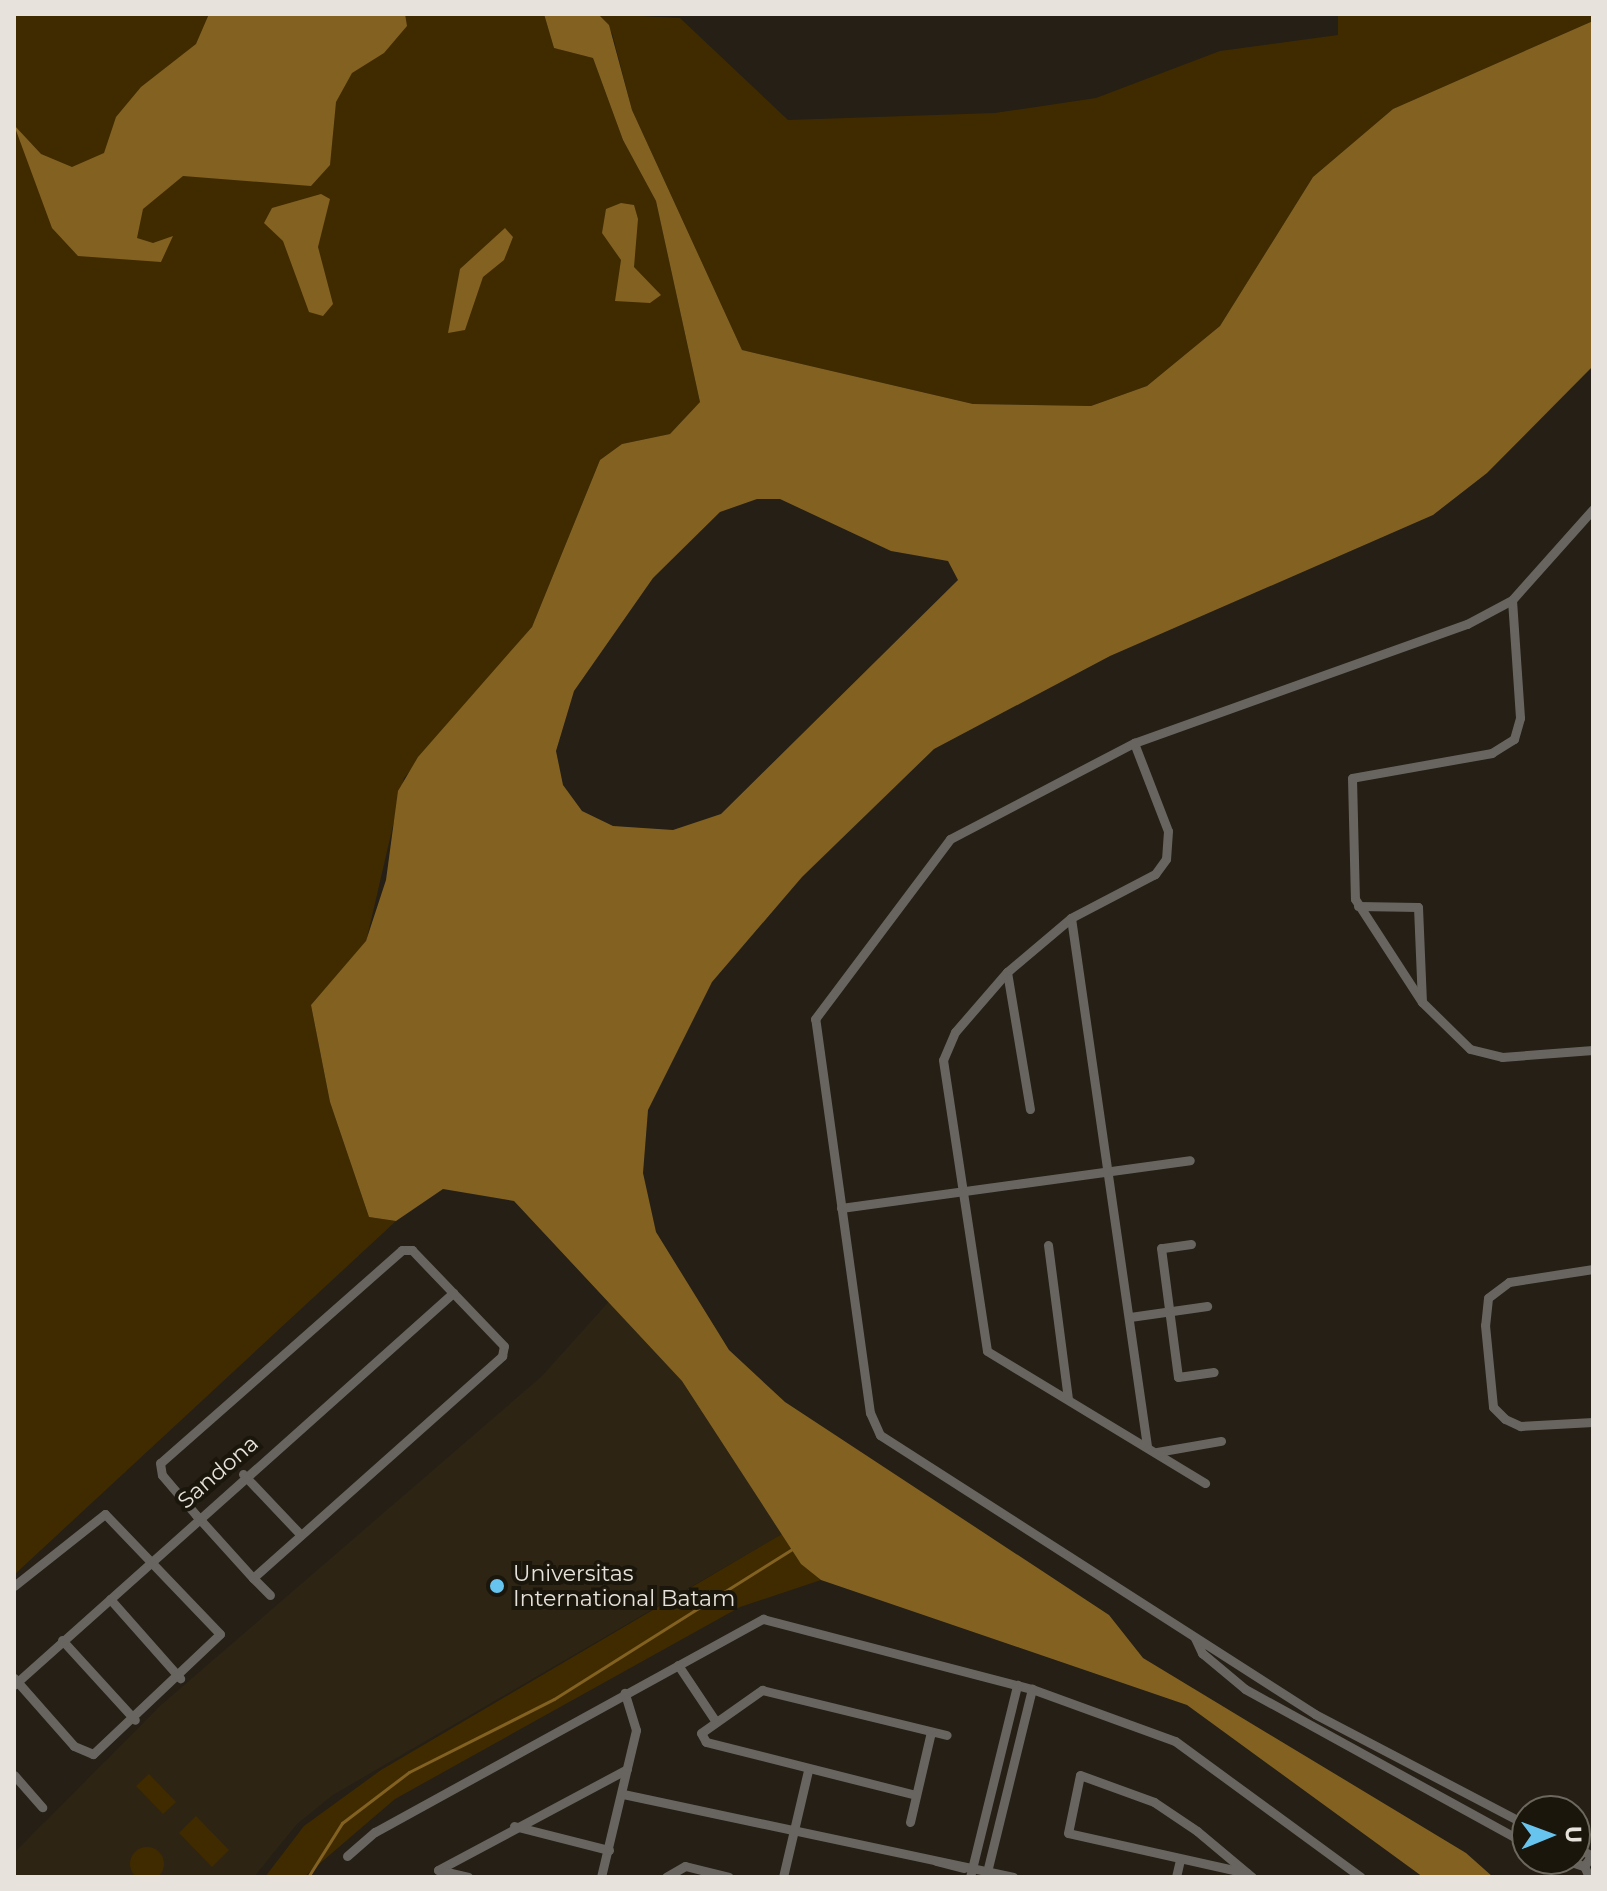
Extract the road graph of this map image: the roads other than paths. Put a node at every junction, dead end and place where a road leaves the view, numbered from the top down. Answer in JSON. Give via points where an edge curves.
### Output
{"nodes":[{"id":1,"x":1593,"y":509,"type":"edge"},
{"id":2,"x":1512,"y":600,"type":"junction"},
{"id":3,"x":1134,"y":743,"type":"junction"},
{"id":4,"x":1358,"y":906,"type":"junction"},
{"id":5,"x":1071,"y":918,"type":"junction"},
{"id":6,"x":1007,"y":972,"type":"junction"},
{"id":7,"x":1422,"y":1002,"type":"junction"},
{"id":8,"x":1593,"y":1050,"type":"edge"},
{"id":9,"x":1030,"y":1109,"type":"dead end"},
{"id":10,"x":1190,"y":1160,"type":"dead end"},
{"id":11,"x":1111,"y":1171,"type":"junction"},
{"id":12,"x":965,"y":1191,"type":"junction"},
{"id":13,"x":841,"y":1208,"type":"junction"},
{"id":14,"x":1191,"y":1244,"type":"dead end"},
{"id":15,"x":1048,"y":1245,"type":"dead end"},
{"id":16,"x":1593,"y":1269,"type":"edge"},
{"id":17,"x":453,"y":1293,"type":"junction"},
{"id":18,"x":1207,"y":1306,"type":"dead end"},
{"id":19,"x":1169,"y":1312,"type":"junction"},
{"id":20,"x":1130,"y":1317,"type":"junction"},
{"id":21,"x":1214,"y":1372,"type":"dead end"},
{"id":22,"x":1068,"y":1399,"type":"junction"},
{"id":23,"x":1593,"y":1422,"type":"edge"},
{"id":24,"x":1221,"y":1441,"type":"dead end"},
{"id":25,"x":1147,"y":1446,"type":"junction"},
{"id":26,"x":1157,"y":1452,"type":"junction"},
{"id":27,"x":243,"y":1474,"type":"junction"},
{"id":28,"x":1205,"y":1483,"type":"dead end"},
{"id":29,"x":196,"y":1515,"type":"junction"},
{"id":30,"x":300,"y":1534,"type":"junction"},
{"id":31,"x":151,"y":1557,"type":"junction"},
{"id":32,"x":253,"y":1578,"type":"junction"},
{"id":33,"x":14,"y":1586,"type":"edge"},
{"id":34,"x":270,"y":1595,"type":"dead end"},
{"id":35,"x":110,"y":1599,"type":"junction"},
{"id":36,"x":1195,"y":1638,"type":"junction"},
{"id":37,"x":62,"y":1640,"type":"junction"},
{"id":38,"x":678,"y":1665,"type":"junction"},
{"id":39,"x":180,"y":1678,"type":"junction"},
{"id":40,"x":15,"y":1682,"type":"edge"},
{"id":41,"x":1017,"y":1685,"type":"junction"},
{"id":42,"x":1032,"y":1689,"type":"junction"},
{"id":43,"x":625,"y":1693,"type":"junction"},
{"id":44,"x":714,"y":1719,"type":"junction"},
{"id":45,"x":135,"y":1720,"type":"junction"},
{"id":46,"x":931,"y":1732,"type":"junction"},
{"id":47,"x":947,"y":1735,"type":"dead end"},
{"id":48,"x":627,"y":1769,"type":"junction"},
{"id":49,"x":808,"y":1770,"type":"junction"},
{"id":50,"x":14,"y":1775,"type":"edge"},
{"id":51,"x":993,"y":1779,"type":"junction"},
{"id":52,"x":1007,"y":1783,"type":"junction"},
{"id":53,"x":623,"y":1794,"type":"junction"},
{"id":54,"x":916,"y":1795,"type":"junction"},
{"id":55,"x":42,"y":1807,"type":"dead end"},
{"id":56,"x":1511,"y":1817,"type":"edge"},
{"id":57,"x":910,"y":1822,"type":"dead end"},
{"id":58,"x":514,"y":1826,"type":"junction"},
{"id":59,"x":795,"y":1833,"type":"junction"},
{"id":60,"x":1511,"y":1835,"type":"edge"},
{"id":61,"x":609,"y":1850,"type":"junction"},
{"id":62,"x":347,"y":1856,"type":"dead end"},
{"id":63,"x":1180,"y":1859,"type":"junction"},
{"id":64,"x":969,"y":1871,"type":"edge"},
{"id":65,"x":1250,"y":1875,"type":"edge"},
{"id":66,"x":990,"y":1876,"type":"edge"},
{"id":67,"x":468,"y":1877,"type":"edge"},
{"id":68,"x":601,"y":1877,"type":"edge"},
{"id":69,"x":666,"y":1877,"type":"edge"},
{"id":70,"x":729,"y":1877,"type":"edge"},
{"id":71,"x":783,"y":1877,"type":"edge"},
{"id":72,"x":1013,"y":1877,"type":"edge"},
{"id":73,"x":1176,"y":1877,"type":"edge"},
{"id":74,"x":1361,"y":1877,"type":"edge"}],
"edges":[{"from":1,"to":2,"type":"street"},
{"from":2,"to":3,"type":"street","via":[[1467,624]]},
{"from":2,"to":4,"type":"street","via":[[1520,718],[1514,739],[1492,753],[1352,778]]},
{"from":3,"to":5,"type":"street","via":[[1168,831],[1166,859],[1155,874]]},
{"from":3,"to":13,"type":"street","via":[[950,839],[815,1019]]},
{"from":4,"to":7,"type":"street"},
{"from":4,"to":7,"type":"street","via":[[1418,907]]},
{"from":5,"to":6,"type":"street"},
{"from":5,"to":11,"type":"street"},
{"from":6,"to":9,"type":"street"},
{"from":6,"to":12,"type":"street","via":[[955,1032],[943,1060]]},
{"from":7,"to":8,"type":"street","via":[[1449,1035],[1483,1055]]},
{"from":10,"to":11,"type":"street"},
{"from":11,"to":12,"type":"street"},
{"from":11,"to":20,"type":"street"},
{"from":12,"to":13,"type":"street"},
{"from":12,"to":22,"type":"street","via":[[987,1351]]},
{"from":13,"to":36,"type":"street","via":[[870,1413],[880,1435]]},
{"from":14,"to":19,"type":"street","via":[[1161,1248]]},
{"from":15,"to":22,"type":"street"},
{"from":16,"to":23,"type":"street","via":[[1509,1282],[1488,1298],[1485,1325],[1493,1407],[1505,1419],[1520,1426]]},
{"from":17,"to":27,"type":"street","name":"Sandona"},
{"from":17,"to":29,"type":"street","via":[[412,1250],[402,1250],[160,1463]]},
{"from":17,"to":30,"type":"street","via":[[504,1346],[502,1356]]},
{"from":18,"to":19,"type":"street"},
{"from":19,"to":20,"type":"street"},
{"from":19,"to":21,"type":"street","via":[[1178,1377]]},
{"from":20,"to":25,"type":"street"},
{"from":22,"to":25,"type":"street"},
{"from":24,"to":26,"type":"street"},
{"from":25,"to":26,"type":"street"},
{"from":26,"to":28,"type":"street"},
{"from":27,"to":29,"type":"street","name":"Sandona"},
{"from":27,"to":30,"type":"street"},
{"from":29,"to":31,"type":"street","name":"Sandona"},
{"from":29,"to":32,"type":"street"},
{"from":30,"to":32,"type":"street"},
{"from":31,"to":33,"type":"street","via":[[101,1514]]},
{"from":31,"to":35,"type":"street","name":"Sandona"},
{"from":31,"to":39,"type":"street","via":[[220,1634]]},
{"from":32,"to":34,"type":"street"},
{"from":35,"to":37,"type":"street","name":"Sandona"},
{"from":35,"to":39,"type":"street"},
{"from":36,"to":56,"type":"street","via":[[1315,1714]]},
{"from":36,"to":60,"type":"street","via":[[1202,1653],[1245,1689]]},
{"from":37,"to":40,"type":"street","name":"Sandona"},
{"from":37,"to":45,"type":"street"},
{"from":38,"to":41,"type":"street","via":[[763,1619]]},
{"from":38,"to":43,"type":"street"},
{"from":38,"to":44,"type":"street"},
{"from":39,"to":45,"type":"street"},
{"from":40,"to":45,"type":"street","via":[[84,1753]]},
{"from":41,"to":42,"type":"street"},
{"from":41,"to":51,"type":"street"},
{"from":42,"to":52,"type":"street"},
{"from":42,"to":74,"type":"street","via":[[1205,1758]]},
{"from":43,"to":48,"type":"street","via":[[636,1720]]},
{"from":43,"to":62,"type":"street","via":[[375,1832]]},
{"from":44,"to":46,"type":"street","via":[[762,1690]]},
{"from":44,"to":49,"type":"street","via":[[701,1733],[706,1742]]},
{"from":46,"to":47,"type":"street"},
{"from":46,"to":54,"type":"street"},
{"from":48,"to":53,"type":"street"},
{"from":48,"to":58,"type":"street"},
{"from":49,"to":54,"type":"street"},
{"from":49,"to":59,"type":"street"},
{"from":50,"to":55,"type":"street"},
{"from":51,"to":52,"type":"street"},
{"from":51,"to":64,"type":"street"},
{"from":52,"to":66,"type":"street"},
{"from":53,"to":59,"type":"street"},
{"from":53,"to":61,"type":"street"},
{"from":54,"to":57,"type":"street"},
{"from":58,"to":61,"type":"street"},
{"from":58,"to":67,"type":"street","via":[[438,1870]]},
{"from":59,"to":64,"type":"street"},
{"from":59,"to":71,"type":"street"},
{"from":61,"to":68,"type":"street"},
{"from":63,"to":65,"type":"street"},
{"from":63,"to":65,"type":"street","via":[[1068,1833],[1080,1775],[1154,1802]]},
{"from":63,"to":73,"type":"street"},
{"from":64,"to":66,"type":"street"},
{"from":66,"to":72,"type":"street"},
{"from":69,"to":70,"type":"street","via":[[685,1866]]}]}
